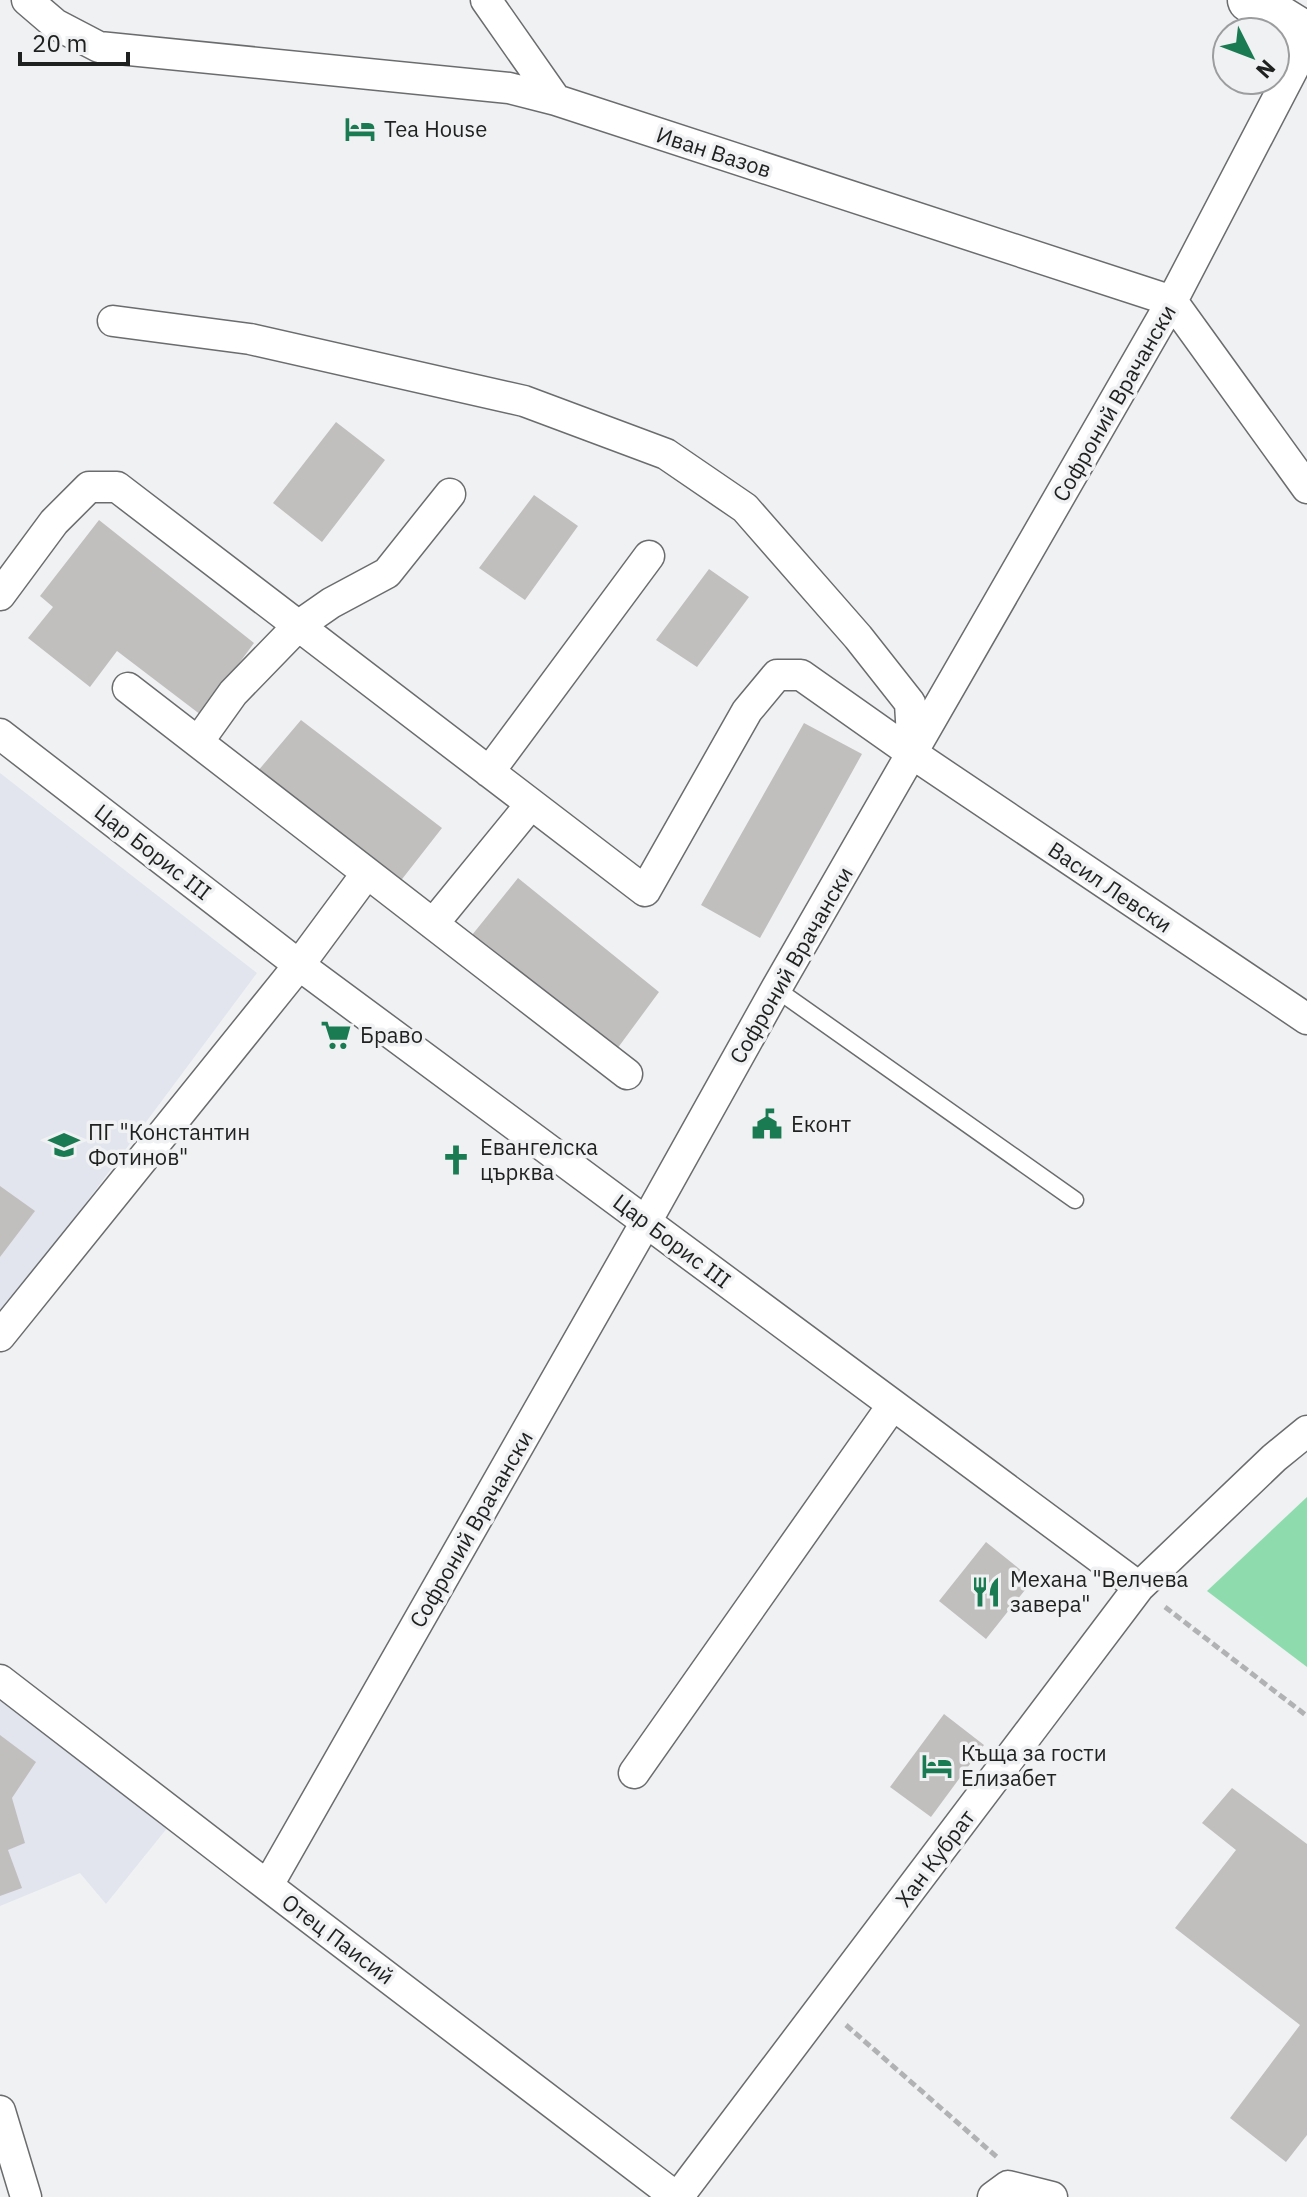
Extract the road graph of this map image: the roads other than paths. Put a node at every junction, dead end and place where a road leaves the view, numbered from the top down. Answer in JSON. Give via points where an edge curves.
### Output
{"nodes":[{"id":1,"x":27,"y":0,"type":"edge"},
{"id":2,"x":486,"y":0,"type":"edge"},
{"id":3,"x":1250,"y":0,"type":"edge"},
{"id":4,"x":1307,"y":35,"type":"edge"},
{"id":5,"x":1307,"y":42,"type":"edge"},
{"id":6,"x":556,"y":100,"type":"junction"},
{"id":7,"x":1172,"y":301,"type":"junction"},
{"id":8,"x":113,"y":321,"type":"dead end"},
{"id":9,"x":1307,"y":488,"type":"edge"},
{"id":10,"x":450,"y":494,"type":"dead end"},
{"id":11,"x":649,"y":556,"type":"dead end"},
{"id":12,"x":0,"y":595,"type":"edge"},
{"id":13,"x":298,"y":626,"type":"junction"},
{"id":14,"x":128,"y":688,"type":"dead end"},
{"id":15,"x":0,"y":734,"type":"edge"},
{"id":16,"x":198,"y":742,"type":"junction"},
{"id":17,"x":913,"y":754,"type":"junction"},
{"id":18,"x":489,"y":772,"type":"junction"},
{"id":19,"x":531,"y":804,"type":"junction"},
{"id":20,"x":367,"y":873,"type":"junction"},
{"id":21,"x":433,"y":924,"type":"junction"},
{"id":22,"x":299,"y":965,"type":"junction"},
{"id":23,"x":776,"y":989,"type":"junction"},
{"id":24,"x":1307,"y":1019,"type":"edge"},
{"id":25,"x":627,"y":1074,"type":"dead end"},
{"id":26,"x":1075,"y":1200,"type":"dead end"},
{"id":27,"x":646,"y":1222,"type":"junction"},
{"id":28,"x":0,"y":1336,"type":"edge"},
{"id":29,"x":892,"y":1406,"type":"junction"},
{"id":30,"x":1307,"y":1431,"type":"edge"},
{"id":31,"x":1139,"y":1587,"type":"junction"},
{"id":32,"x":0,"y":1680,"type":"edge"},
{"id":33,"x":634,"y":1773,"type":"dead end"},
{"id":34,"x":268,"y":1885,"type":"junction"},
{"id":35,"x":0,"y":2111,"type":"edge"},
{"id":36,"x":1047,"y":2196,"type":"edge"},
{"id":37,"x":26,"y":2197,"type":"edge"},
{"id":38,"x":677,"y":2197,"type":"edge"},
{"id":39,"x":993,"y":2197,"type":"edge"}],
"edges":[{"from":1,"to":6,"type":"street","name":"Иван Вазов","via":[[55,24],[99,47],[509,88]]},
{"from":2,"to":6,"type":"street"},
{"from":3,"to":4,"type":"main road"},
{"from":5,"to":7,"type":"street","name":"Софроний Врачански"},
{"from":6,"to":7,"type":"street","name":"Иван Вазов"},
{"from":7,"to":9,"type":"street"},
{"from":7,"to":17,"type":"street","name":"Софроний Врачански"},
{"from":8,"to":17,"type":"street","via":[[250,339],[524,401],[666,454],[745,508],[858,637],[910,703]]},
{"from":10,"to":13,"type":"street","via":[[387,573]]},
{"from":11,"to":18,"type":"street"},
{"from":12,"to":13,"type":"street","via":[[54,522],[89,487],[117,487]]},
{"from":13,"to":16,"type":"street","via":[[233,693]]},
{"from":13,"to":18,"type":"street"},
{"from":14,"to":16,"type":"street"},
{"from":15,"to":22,"type":"street","name":"Цар Борис III"},
{"from":16,"to":20,"type":"street"},
{"from":17,"to":19,"type":"street","name":"Васил Левски","via":[[801,675],[777,675],[747,711],[645,891]]},
{"from":17,"to":23,"type":"street","name":"Софроний Врачански"},
{"from":17,"to":24,"type":"street","name":"Васил Левски"},
{"from":18,"to":19,"type":"street"},
{"from":19,"to":21,"type":"street"},
{"from":20,"to":21,"type":"street"},
{"from":20,"to":22,"type":"street"},
{"from":21,"to":25,"type":"street"},
{"from":22,"to":27,"type":"street","name":"Цар Борис III"},
{"from":22,"to":28,"type":"street"},
{"from":23,"to":26,"type":"lane"},
{"from":23,"to":27,"type":"street","name":"Софроний Врачански"},
{"from":27,"to":29,"type":"street","name":"Цар Борис III"},
{"from":27,"to":34,"type":"street","name":"Софроний Врачански"},
{"from":29,"to":31,"type":"street","name":"Цар Борис III"},
{"from":29,"to":33,"type":"street"},
{"from":30,"to":31,"type":"street","name":"Хан Кубрат"},
{"from":31,"to":38,"type":"street","name":"Хан Кубрат"},
{"from":32,"to":34,"type":"street","name":"Отец Паисий"},
{"from":34,"to":38,"type":"street","name":"Отец Паисий"},
{"from":35,"to":37,"type":"street"},
{"from":36,"to":39,"type":"street","via":[[1008,2186]]}]}
